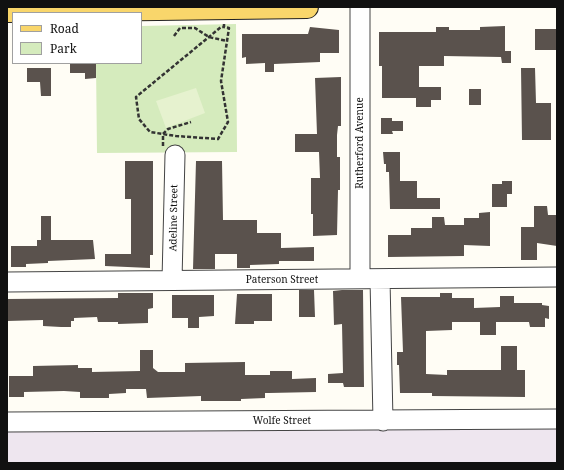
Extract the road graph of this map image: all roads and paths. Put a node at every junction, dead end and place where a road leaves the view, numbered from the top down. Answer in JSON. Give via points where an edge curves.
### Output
{"nodes":[{"id":1,"x":284,"y":7,"type":"edge"},
{"id":2,"x":307,"y":7,"type":"edge"},
{"id":3,"x":360,"y":7,"type":"edge"},
{"id":4,"x":7,"y":11,"type":"edge"},
{"id":5,"x":224,"y":22,"type":"dead end"},
{"id":6,"x":224,"y":27,"type":"junction"},
{"id":7,"x":174,"y":36,"type":"dead end"},
{"id":8,"x":209,"y":37,"type":"junction"},
{"id":9,"x":227,"y":40,"type":"junction"},
{"id":10,"x":191,"y":122,"type":"dead end"},
{"id":11,"x":163,"y":134,"type":"junction"},
{"id":12,"x":169,"y":152,"type":"joint"},
{"id":13,"x":557,"y":277,"type":"edge"},
{"id":14,"x":360,"y":279,"type":"junction"},
{"id":15,"x":380,"y":279,"type":"junction"},
{"id":16,"x":172,"y":280,"type":"junction"},
{"id":17,"x":7,"y":282,"type":"edge"},
{"id":18,"x":557,"y":419,"type":"edge"},
{"id":19,"x":382,"y":421,"type":"junction"},
{"id":20,"x":7,"y":422,"type":"edge"}],
"edges":[{"from":1,"to":2,"type":"main road"},
{"from":1,"to":4,"type":"main road"},
{"from":3,"to":14,"type":"street","name":"Rutherford Avenue"},
{"from":5,"to":6,"type":"path"},
{"from":6,"to":8,"type":"path"},
{"from":6,"to":9,"type":"path","via":[[228,28]]},
{"from":7,"to":8,"type":"path","via":[[180,28],[195,28]]},
{"from":8,"to":9,"type":"path"},
{"from":8,"to":11,"type":"path","via":[[136,97],[139,119],[150,132]]},
{"from":9,"to":11,"type":"path","via":[[220,81],[228,122],[218,139]]},
{"from":10,"to":11,"type":"path","via":[[168,129]]},
{"from":11,"to":12,"type":"path"},
{"from":12,"to":16,"type":"street","name":"Adeline Street"},
{"from":13,"to":15,"type":"street","name":"Paterson Street"},
{"from":14,"to":15,"type":"street","name":"Paterson Street"},
{"from":14,"to":16,"type":"street","name":"Paterson Street"},
{"from":15,"to":19,"type":"street"},
{"from":16,"to":17,"type":"street","name":"Paterson Street"},
{"from":18,"to":19,"type":"street","name":"Wolfe Street"},
{"from":19,"to":20,"type":"street","name":"Wolfe Street"}]}
